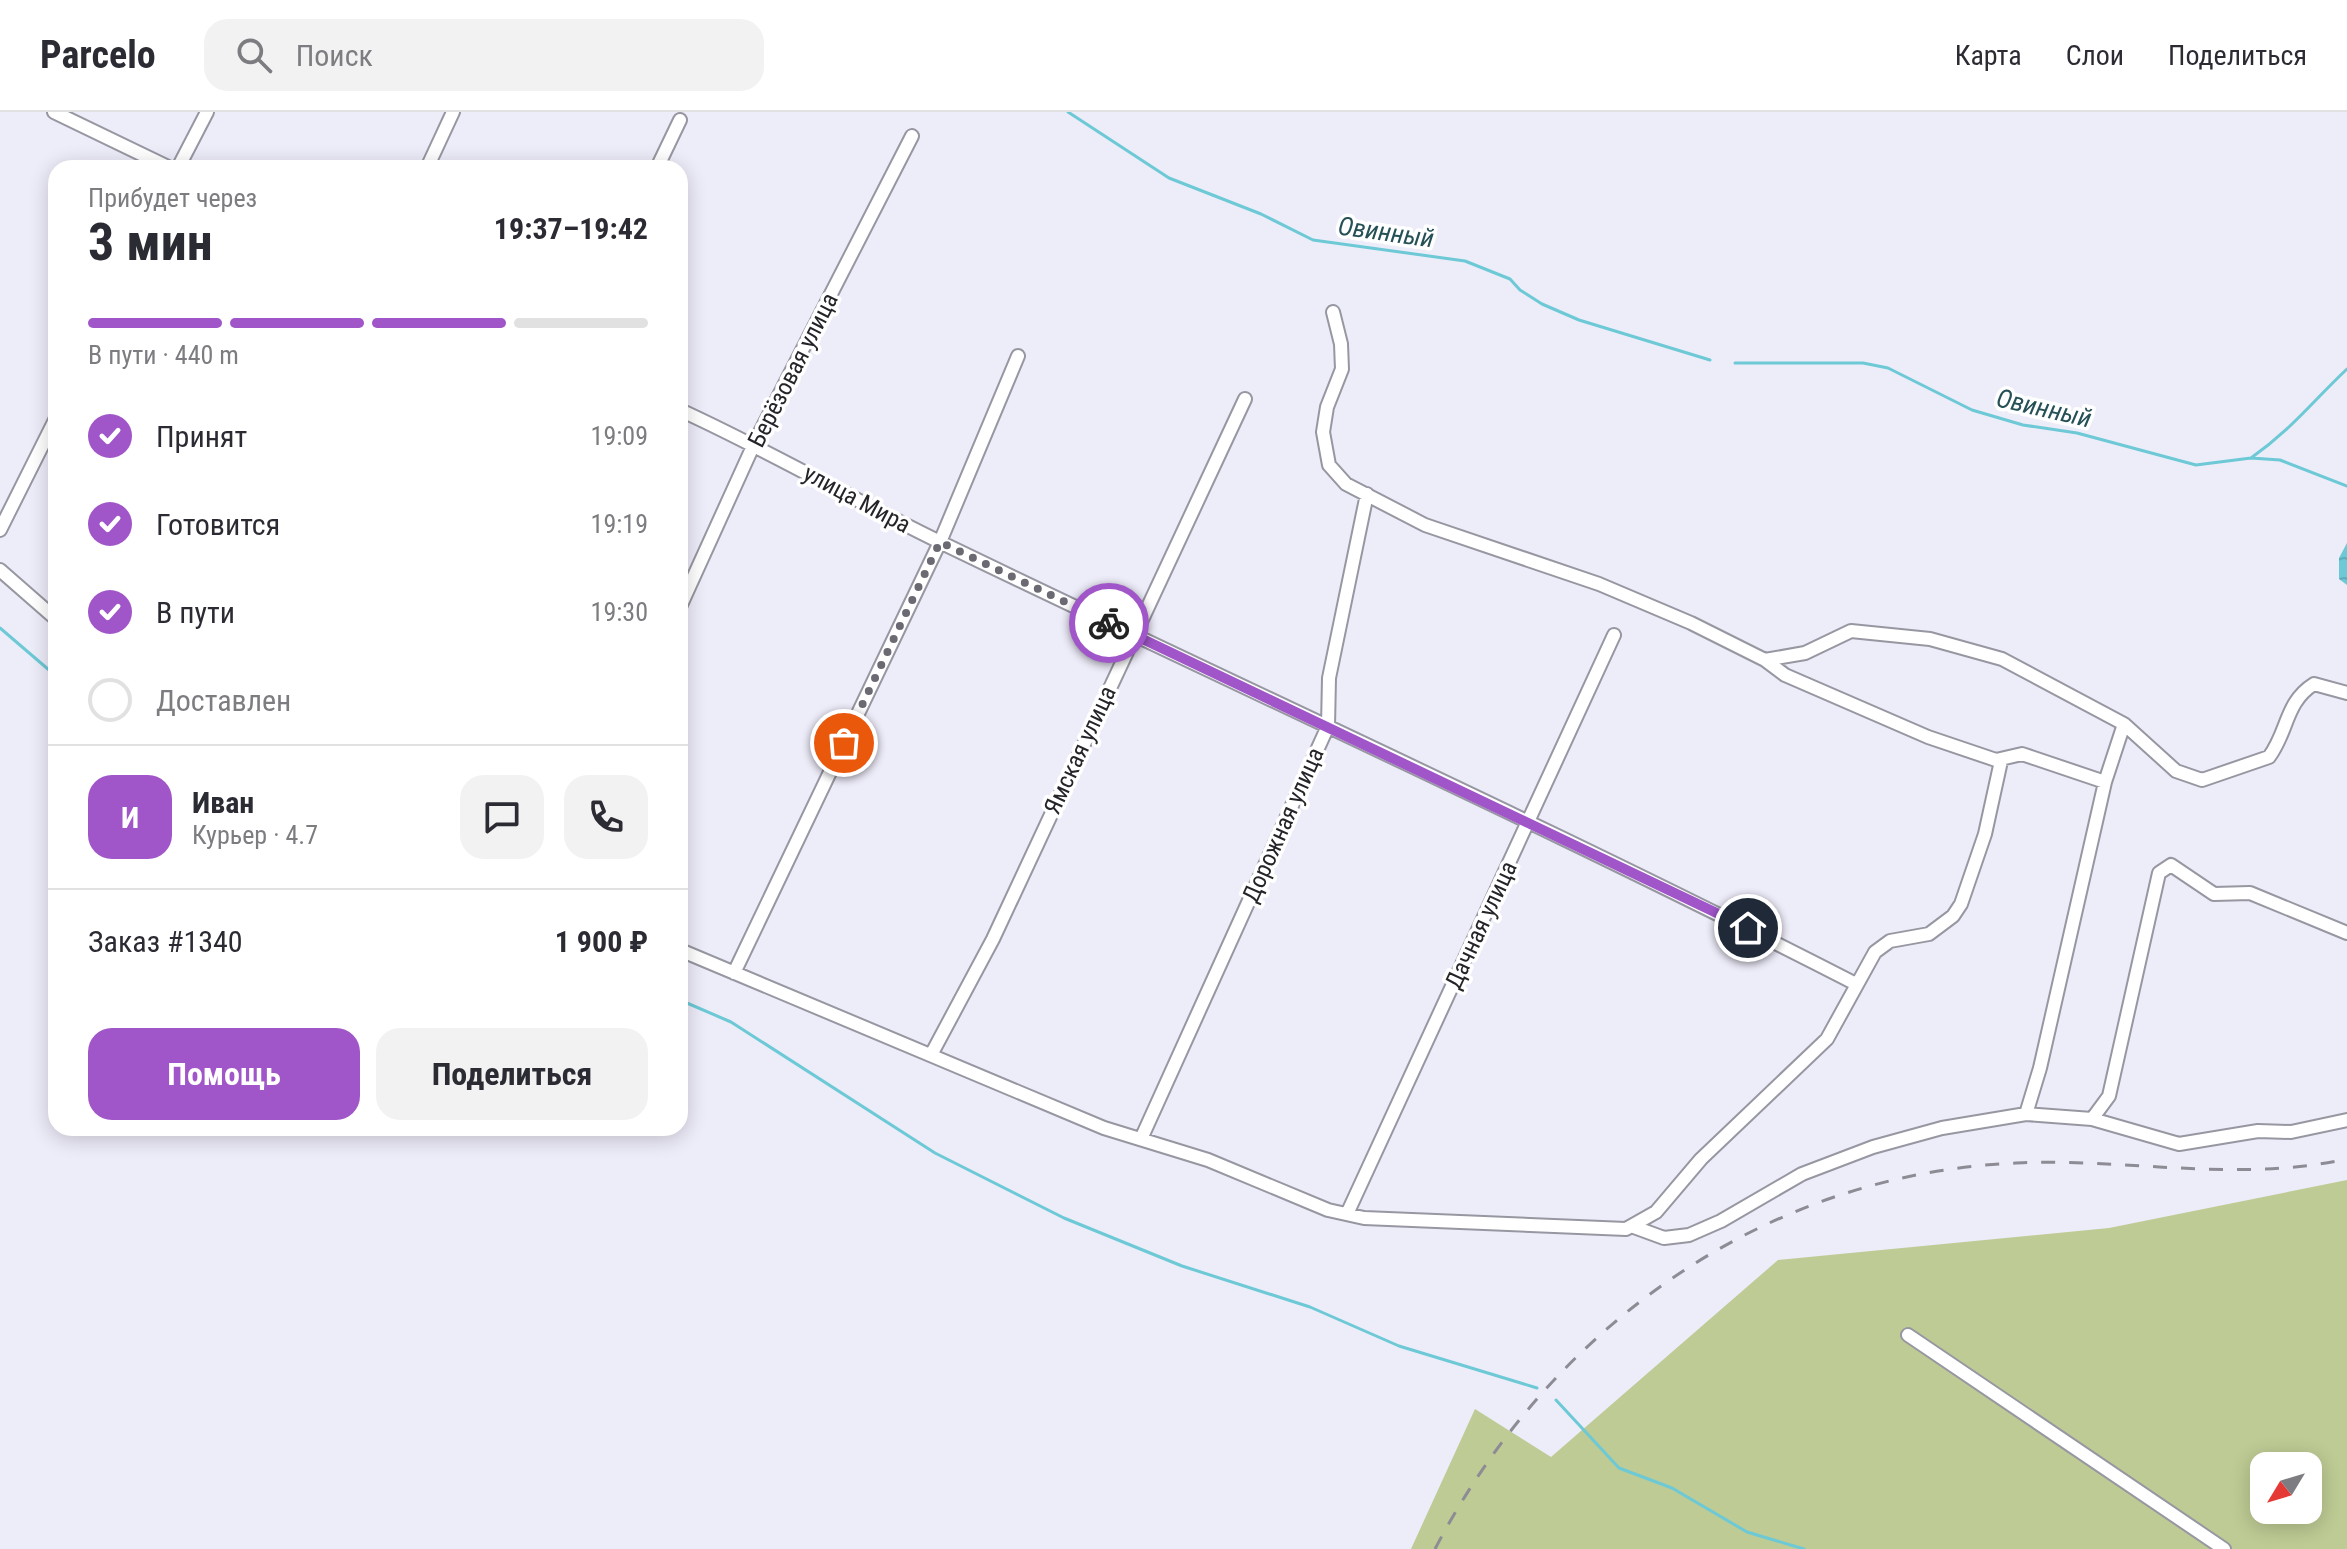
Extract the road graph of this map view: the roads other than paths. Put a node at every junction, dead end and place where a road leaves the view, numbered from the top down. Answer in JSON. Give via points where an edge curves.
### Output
{"nodes":[{"id":1,"x":54,"y":112,"type":"edge"},
{"id":2,"x":207,"y":112,"type":"edge"},
{"id":3,"x":453,"y":112,"type":"edge"},
{"id":4,"x":680,"y":120,"type":"dead end"},
{"id":5,"x":912,"y":136,"type":"dead end"},
{"id":6,"x":153,"y":160,"type":"edge"},
{"id":7,"x":182,"y":160,"type":"edge"},
{"id":8,"x":431,"y":160,"type":"edge"},
{"id":9,"x":661,"y":160,"type":"edge"},
{"id":10,"x":1333,"y":312,"type":"dead end"},
{"id":11,"x":1018,"y":356,"type":"dead end"},
{"id":12,"x":1245,"y":399,"type":"dead end"},
{"id":13,"x":688,"y":414,"type":"edge"},
{"id":14,"x":48,"y":434,"type":"edge"},
{"id":15,"x":754,"y":444,"type":"junction"},
{"id":16,"x":1367,"y":494,"type":"junction"},
{"id":17,"x":0,"y":530,"type":"edge"},
{"id":18,"x":940,"y":542,"type":"junction"},
{"id":19,"x":0,"y":570,"type":"edge"},
{"id":20,"x":688,"y":589,"type":"edge"},
{"id":21,"x":48,"y":612,"type":"edge"},
{"id":22,"x":1133,"y":634,"type":"junction"},
{"id":23,"x":1614,"y":635,"type":"dead end"},
{"id":24,"x":1765,"y":660,"type":"junction"},
{"id":25,"x":2347,"y":693,"type":"edge"},
{"id":26,"x":2124,"y":724,"type":"junction"},
{"id":27,"x":1328,"y":726,"type":"junction"},
{"id":28,"x":2001,"y":761,"type":"junction"},
{"id":29,"x":2105,"y":782,"type":"junction"},
{"id":30,"x":1530,"y":823,"type":"junction"},
{"id":31,"x":2347,"y":933,"type":"edge"},
{"id":32,"x":688,"y":953,"type":"edge"},
{"id":33,"x":734,"y":973,"type":"junction"},
{"id":34,"x":1856,"y":984,"type":"junction"},
{"id":35,"x":931,"y":1055,"type":"junction"},
{"id":36,"x":2026,"y":1114,"type":"junction"},
{"id":37,"x":2092,"y":1119,"type":"junction"},
{"id":38,"x":2347,"y":1120,"type":"edge"},
{"id":39,"x":1141,"y":1139,"type":"junction"},
{"id":40,"x":1347,"y":1214,"type":"junction"},
{"id":41,"x":1634,"y":1227,"type":"junction"},
{"id":42,"x":1908,"y":1335,"type":"dead end"},
{"id":43,"x":2224,"y":1549,"type":"edge"}],
"edges":[{"from":1,"to":6,"type":"street"},
{"from":2,"to":7,"type":"street"},
{"from":3,"to":8,"type":"street"},
{"from":4,"to":9,"type":"street"},
{"from":5,"to":15,"type":"street","name":"Берёзовая улица"},
{"from":10,"to":16,"type":"street","via":[[1342,369],[1324,420],[1324,446],[1337,476]]},
{"from":11,"to":18,"type":"street"},
{"from":12,"to":22,"type":"street","name":"Ямская улица"},
{"from":13,"to":15,"type":"street","name":"улица Мира"},
{"from":14,"to":17,"type":"street"},
{"from":15,"to":18,"type":"street","name":"улица Мира"},
{"from":15,"to":20,"type":"street","name":"Берёзовая улица"},
{"from":16,"to":24,"type":"street","via":[[1425,525],[1599,584]]},
{"from":16,"to":27,"type":"street","name":"Дорожная улица","via":[[1329,678]]},
{"from":18,"to":22,"type":"street","name":"улица Мира"},
{"from":18,"to":33,"type":"street"},
{"from":19,"to":21,"type":"street"},
{"from":22,"to":27,"type":"street","name":"улица Мира"},
{"from":22,"to":35,"type":"street","name":"Ямская улица","via":[[993,939]]},
{"from":23,"to":30,"type":"street","name":"Дачная улица"},
{"from":24,"to":26,"type":"street","via":[[1805,653],[1851,631],[1930,639],[2002,659]]},
{"from":24,"to":28,"type":"street","via":[[1785,675],[1928,737]]},
{"from":25,"to":26,"type":"street","via":[[2314,684],[2293,702],[2269,757],[2202,780],[2176,771]]},
{"from":26,"to":29,"type":"street"},
{"from":27,"to":30,"type":"street","name":"улица Мира"},
{"from":27,"to":39,"type":"street","name":"Дорожная улица"},
{"from":28,"to":29,"type":"street","via":[[2022,754]]},
{"from":28,"to":34,"type":"street","via":[[1985,834],[1961,904],[1929,934],[1881,946]]},
{"from":29,"to":36,"type":"street"},
{"from":30,"to":34,"type":"street","name":"улица Мира"},
{"from":30,"to":40,"type":"street","name":"Дачная улица"},
{"from":31,"to":37,"type":"street","via":[[2250,893],[2214,894],[2171,865],[2159,873],[2109,1096]]},
{"from":32,"to":33,"type":"street"},
{"from":33,"to":35,"type":"street"},
{"from":34,"to":41,"type":"street","via":[[1827,1039],[1701,1159],[1656,1212]]},
{"from":35,"to":39,"type":"street"},
{"from":36,"to":37,"type":"street"},
{"from":36,"to":41,"type":"street","via":[[1942,1128],[1873,1147],[1802,1174],[1702,1231],[1675,1239]]},
{"from":37,"to":38,"type":"street","via":[[2179,1144]]},
{"from":39,"to":40,"type":"street"},
{"from":40,"to":41,"type":"street"},
{"from":42,"to":43,"type":"street"}]}
